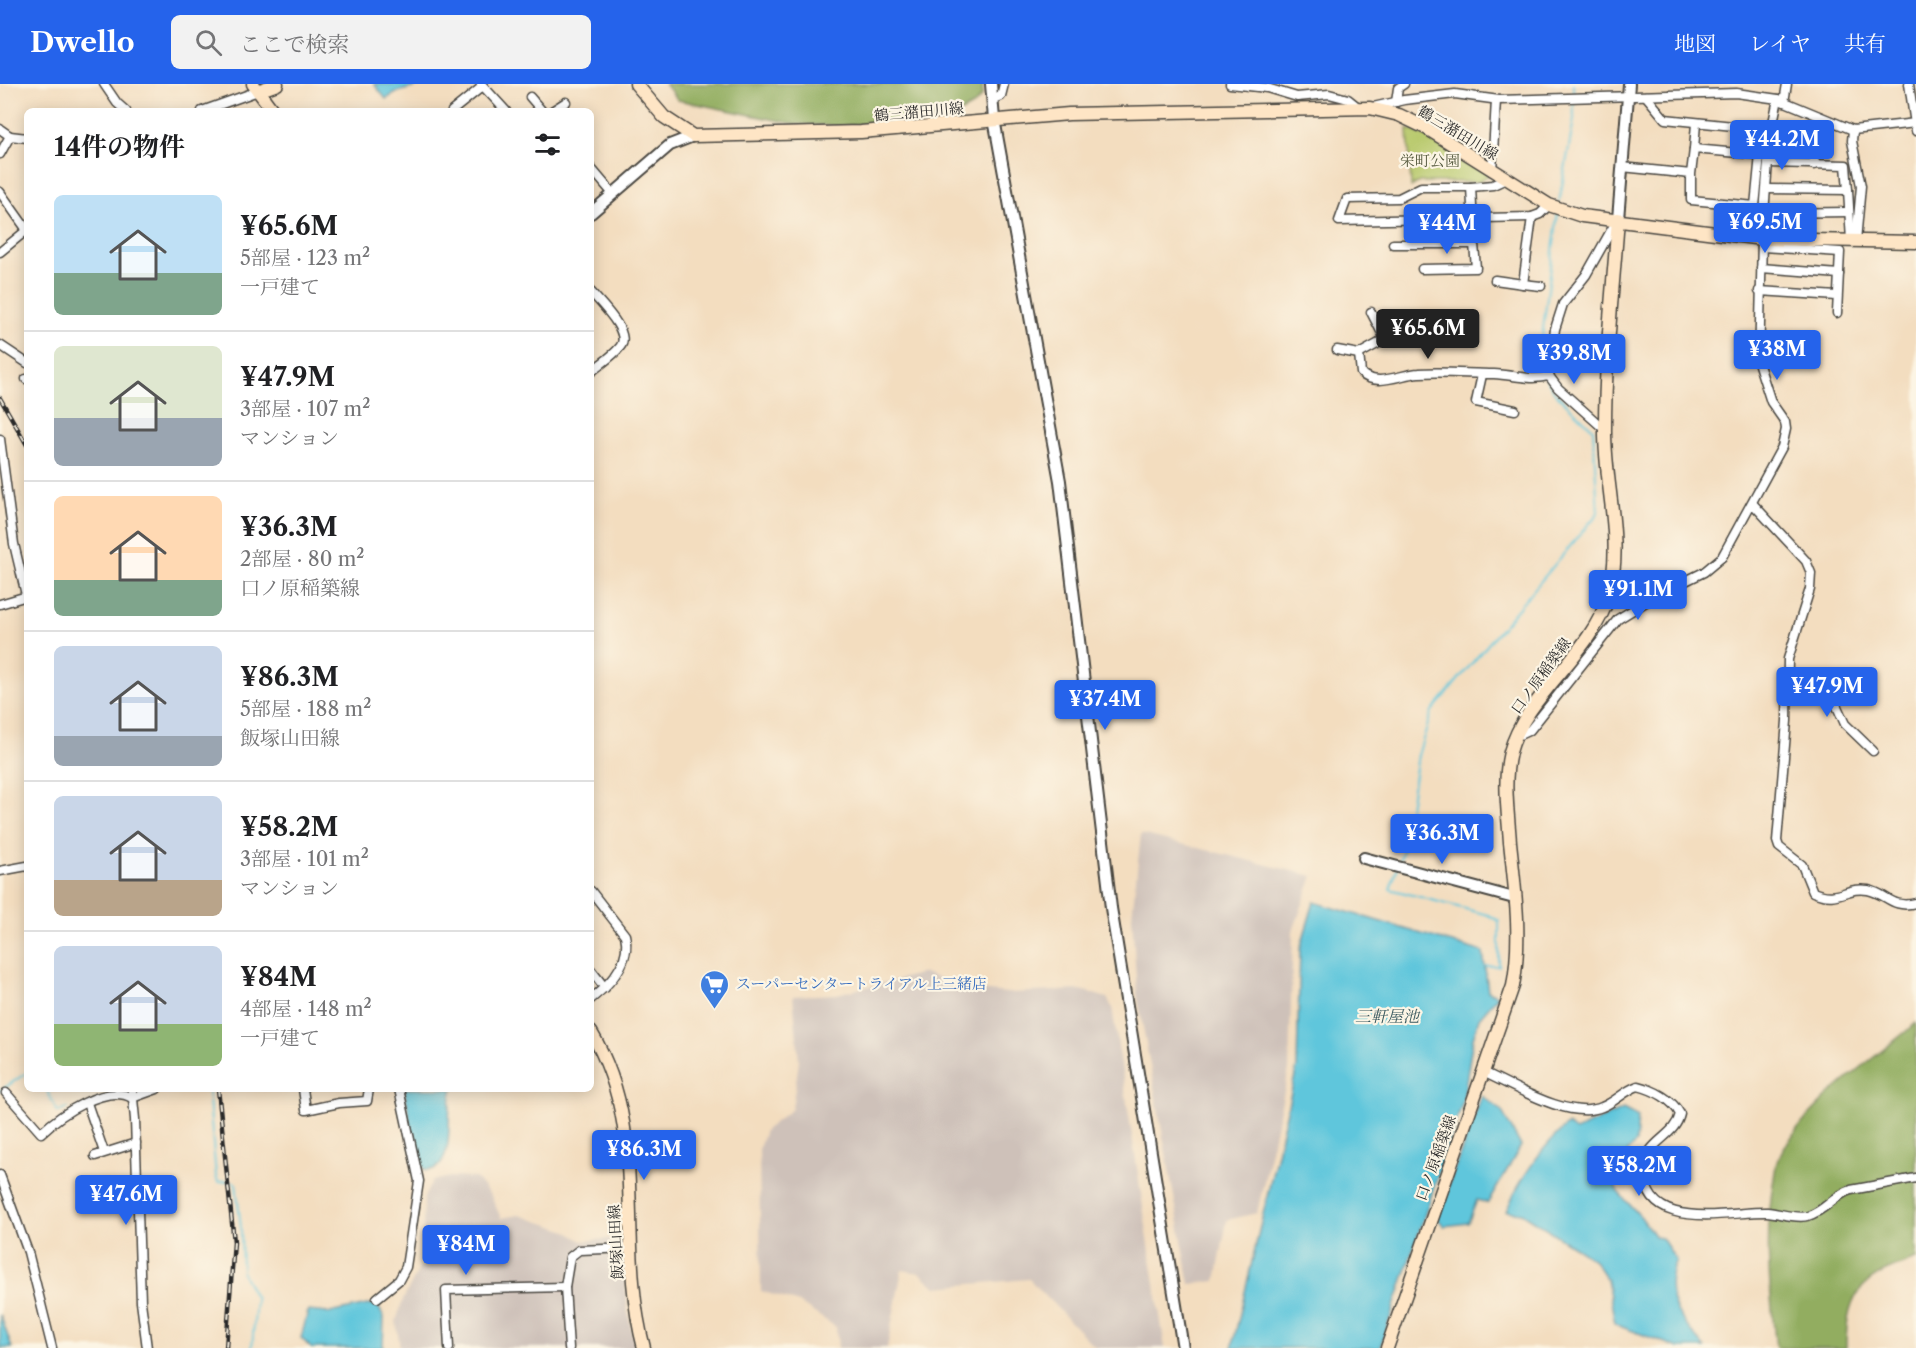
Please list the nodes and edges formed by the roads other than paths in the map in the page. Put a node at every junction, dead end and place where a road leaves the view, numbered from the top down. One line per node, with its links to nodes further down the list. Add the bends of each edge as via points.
1 (104, 84): 21 (street)
2 (277, 84): 12 (main road)
3 (636, 84): 36 (main road, via 664,117)
4 (991, 84): 16 (street)
5 (1004, 84): 16 (street, via 1002,96)
6 (1230, 84): 28 (street, via 1268,88 1297,97 1329,94)
7 (1404, 84): 20 (street, via 1398,88)
8 (1629, 84): 15 (street)
9 (1787, 84): 18 (street)
10 (1909, 84): 31 (street)
11 (482, 85): 24 (street); 25 (street)
12 (255, 88): 22 (street); 23 (main road)
13 (1646, 96): 15 (street); 18 (street, via 1736,93); 30 (street, via 1665,119)
14 (530, 97): 26 (street)
15 (1628, 97): 17 (street); 43 (street)
16 (993, 99): 29 (street)
17 (1496, 100): 20 (street, via 1455,94); 44 (street)
18 (1781, 101): 34 (street); 38 (street)
19 (566, 102): 27 (street)
20 (1396, 102): 28 (street)
21 (123, 108)
22 (209, 108)
23 (271, 108)
24 (455, 108)
25 (503, 108)
26 (540, 108)
27 (557, 108)
28 (1364, 108): 29 (main road, 鶴三潴田川線, via 1069,114); 44 (main road, 鶴三潴田川線, via 1399,115 1426,128)
29 (994, 120): 36 (main road, 鶴三潴田川線, via 861,132); 126 (street, via 1060,481 1111,908)
30 (1696, 123): 32 (street); 39 (street)
31 (1915, 126): 34 (street)
32 (1754, 128)
33 (0, 129): 35 (street)
34 (1852, 130): 62 (street, via 1861,186)
35 (10, 136): 37 (street); 40 (street)
36 (693, 136): 52 (street, via 670,145)
37 (24, 138)
38 (1770, 139): 41 (street); 42 (street, via 1814,140)
39 (1694, 149): 46 (street); 46 (street, via 1760,155 1755,206 1691,200)
40 (0, 154)
41 (1770, 164): 42 (street); 49 (street)
42 (1814, 165): 50 (street, via 1846,165)
43 (1622, 167): 46 (street); 59 (street)
44 (1492, 171): 47 (main road, 鶴三潴田川線)
45 (594, 172): 52 (street)
46 (1691, 174)
47 (1506, 179): 48 (street, via 1499,184); 53 (main road, 鶴三潴田川線)
48 (1471, 187): 58 (street); 58 (street, via 1421,187 1399,198 1347,199 1339,221)
49 (1767, 189): 50 (street); 56 (street)
50 (1848, 190): 55 (street)
51 (0, 192): 60 (street)
52 (613, 194): 54 (street)
53 (1549, 205): 57 (street); 59 (main road, 鶴三潴田川線, via 1582,216)
54 (594, 210)
55 (1849, 212): 56 (street); 62 (street)
56 (1765, 213): 64 (street)
57 (1532, 217): 58 (street); 72 (street)
58 (1473, 218): 66 (street)
59 (1618, 219): 64 (main road, 鶴三潴田川線); 87 (street, via 1586,275 1563,304 1555,329); 89 (main road, 口ノ原稲築線)
60 (24, 226)
61 (24, 232): 67 (street)
62 (1854, 241): 63 (main road, 鶴三潴田川線); 64 (main road, 鶴三潴田川線)
63 (1916, 242)
64 (1762, 243): 68 (street); 70 (street, via 1840,252)
65 (1393, 244): 66 (street)
66 (1474, 244): 69 (street, via 1476,268)
67 (0, 252)
68 (1761, 268): 70 (street); 74 (street)
69 (1422, 269)
70 (1839, 274): 76 (street)
71 (1495, 280): 72 (street)
72 (1522, 284): 73 (street)
73 (1541, 286)
74 (1760, 291): 76 (street); 91 (street, via 1759,365 1766,390 1786,429 1782,447)
75 (594, 296): 85 (street, via 621,329 624,340)
76 (1838, 296): 78 (street)
77 (1371, 312): 80 (street)
78 (1837, 313)
79 (1404, 321): 80 (street)
80 (1385, 339): 83 (street)
81 (0, 345): 84 (street)
82 (1337, 350): 83 (street)
83 (1359, 354): 86 (street, via 1361,373 1373,380 1417,373)
84 (24, 361)
85 (594, 369)
86 (1482, 375): 87 (street, via 1538,380); 88 (street, via 1476,402)
87 (1550, 376): 89 (street)
88 (1515, 410)
89 (1604, 429): 96 (main road, 口ノ原稲築線, via 1615,539 1608,596 1590,635)
90 (0, 439): 92 (street)
91 (1753, 504): 95 (street, via 1806,561 1811,573); 96 (street, via 1714,566 1618,619 1530,730)
92 (24, 584)
93 (24, 598): 94 (street)
94 (0, 604)
95 (1787, 674): 97 (street, via 1834,699 1845,724); 103 (street, via 1776,834 1779,847 1802,865 1813,892 1825,897 1867,890 1892,903)
96 (1516, 736): 102 (main road, 口ノ原稲築線, via 1506,778)
97 (1874, 750)
98 (1364, 858): 102 (street)
99 (24, 867): 100 (street)
100 (0, 871)
101 (594, 895): 105 (street, via 626,935 627,943 612,983)
102 (1514, 898): 108 (main road, 口ノ原稲築線, via 1519,934 1513,986)
103 (1916, 903)
104 (594, 974): 105 (street)
105 (605, 988): 106 (street)
106 (594, 997)
107 (594, 1038): 118 (main road, 飯塚山田線, via 614,1076 623,1110)
108 (1483, 1072): 117 (street, via 1575,1110 1602,1107 1638,1086 1652,1089 1676,1106 1680,1114 1674,1130 1648,1153 1645,1166 1657,1202 1675,1213 1717,1216 1766,1212 1798,1217 1820,1210 1841,1193); 127 (main road, 口ノ原稲築線)
109 (303, 1092): 110 (street, via 306,1110 339,1102 367,1101)
110 (368, 1092)
111 (400, 1092): 120 (street, via 419,1181 406,1266 399,1280)
112 (6, 1093): 114 (street, via 41,1133 59,1116)
113 (132, 1093): 114 (street, via 107,1094); 115 (street)
114 (87, 1103): 115 (street, via 99,1154)
115 (136, 1143): 122 (street, via 141,1302)
116 (0, 1175): 121 (street, via 28,1252)
117 (1916, 1178)
118 (631, 1248): 119 (street, via 579,1250 570,1257); 125 (main road, 飯塚山田線)
119 (566, 1287): 123 (street, via 446,1290); 124 (street)
120 (377, 1298)
121 (52, 1348)
122 (147, 1348)
123 (449, 1348)
124 (569, 1348)
125 (644, 1348)
126 (1183, 1348)
127 (1387, 1348)

